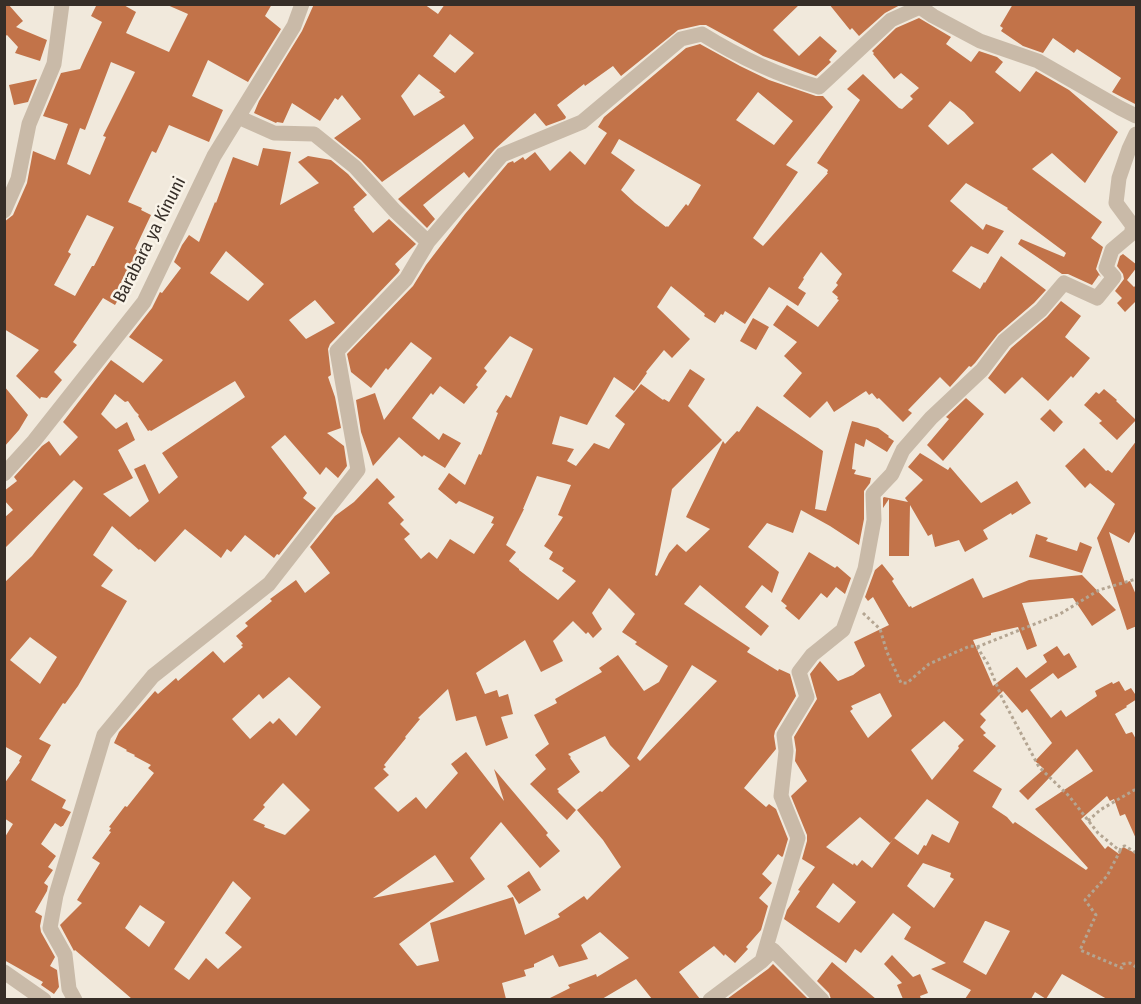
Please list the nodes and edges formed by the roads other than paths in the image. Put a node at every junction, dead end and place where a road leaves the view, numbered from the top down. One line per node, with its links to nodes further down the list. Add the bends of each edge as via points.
1 (62, 4): 6 (street, via 54,64 29,124 18,179)
2 (302, 4): 4 (street, Barabara ya Kinuni, via 294,26)
3 (1137, 116): 7 (street, via 1038,61 980,41 920,7 891,20 819,87 772,71 702,34 681,39 582,122 502,155)
4 (238, 117): 7 (street, via 274,133 314,134 355,167); 8 (street, Barabara ya Kinuni, via 214,156 144,302)
5 (1137, 134): 9 (street, via 1119,178 1116,203 1133,226 1131,234 1112,250 1106,268 1114,277 1097,298 1064,283 931,418 873,494 874,520 865,568 853,603 843,630 799,672 807,697 784,735 782,796 798,838)
6 (4, 211)
7 (428, 242): 11 (street, via 406,279 337,351 358,470 269,584 153,676 104,735 56,895 50,928 65,956)
8 (4, 474)
9 (762, 961): 13 (street); 14 (street, via 773,950)
10 (4, 972): 12 (street)
11 (72, 994)
12 (44, 999)
13 (710, 999)
14 (822, 999)

